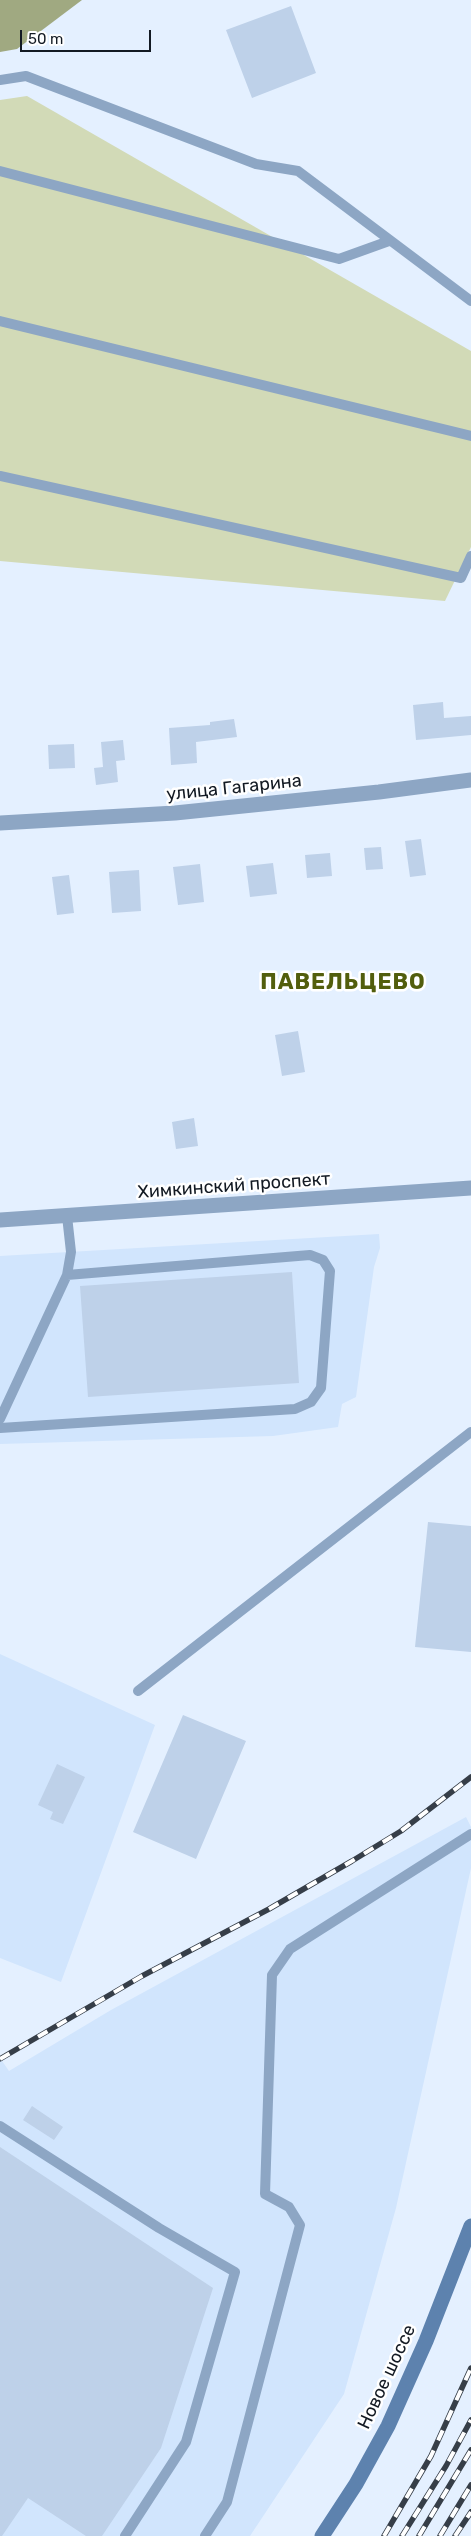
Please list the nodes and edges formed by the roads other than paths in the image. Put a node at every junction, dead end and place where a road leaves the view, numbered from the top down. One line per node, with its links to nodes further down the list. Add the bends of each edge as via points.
1 (0, 80): 3 (lane, via 26,76 256,164 298,171)
2 (0, 171): 3 (lane, via 339,259)
3 (389, 241): 4 (lane)
4 (471, 301)
5 (0, 321): 6 (lane)
6 (471, 436)
7 (0, 476): 8 (lane, via 462,578)
8 (471, 556)
9 (471, 780): 10 (street, улица Гагарина, via 175,813)
10 (0, 823)
11 (471, 1188): 12 (street, Химкинский проспект)
12 (67, 1216): 13 (street, Химкинский проспект); 14 (lane, via 71,1252)
13 (0, 1220)
14 (67, 1275): 15 (lane); 16 (lane, via 310,1255 323,1260 330,1271 321,1388 311,1402 295,1409)
15 (0, 1419)
16 (0, 1428)
17 (471, 1432): 18 (lane)
18 (138, 1692)
19 (471, 1834): 23 (lane, via 290,1949 272,1975 265,2194 289,2207 300,2225 227,2502)
20 (0, 2126): 22 (lane, via 159,2228 235,2272 186,2442)
21 (471, 2226): 24 (main road, Новое шоссе, via 426,2341 388,2426)
22 (125, 2536)
23 (205, 2536)
24 (322, 2536)

